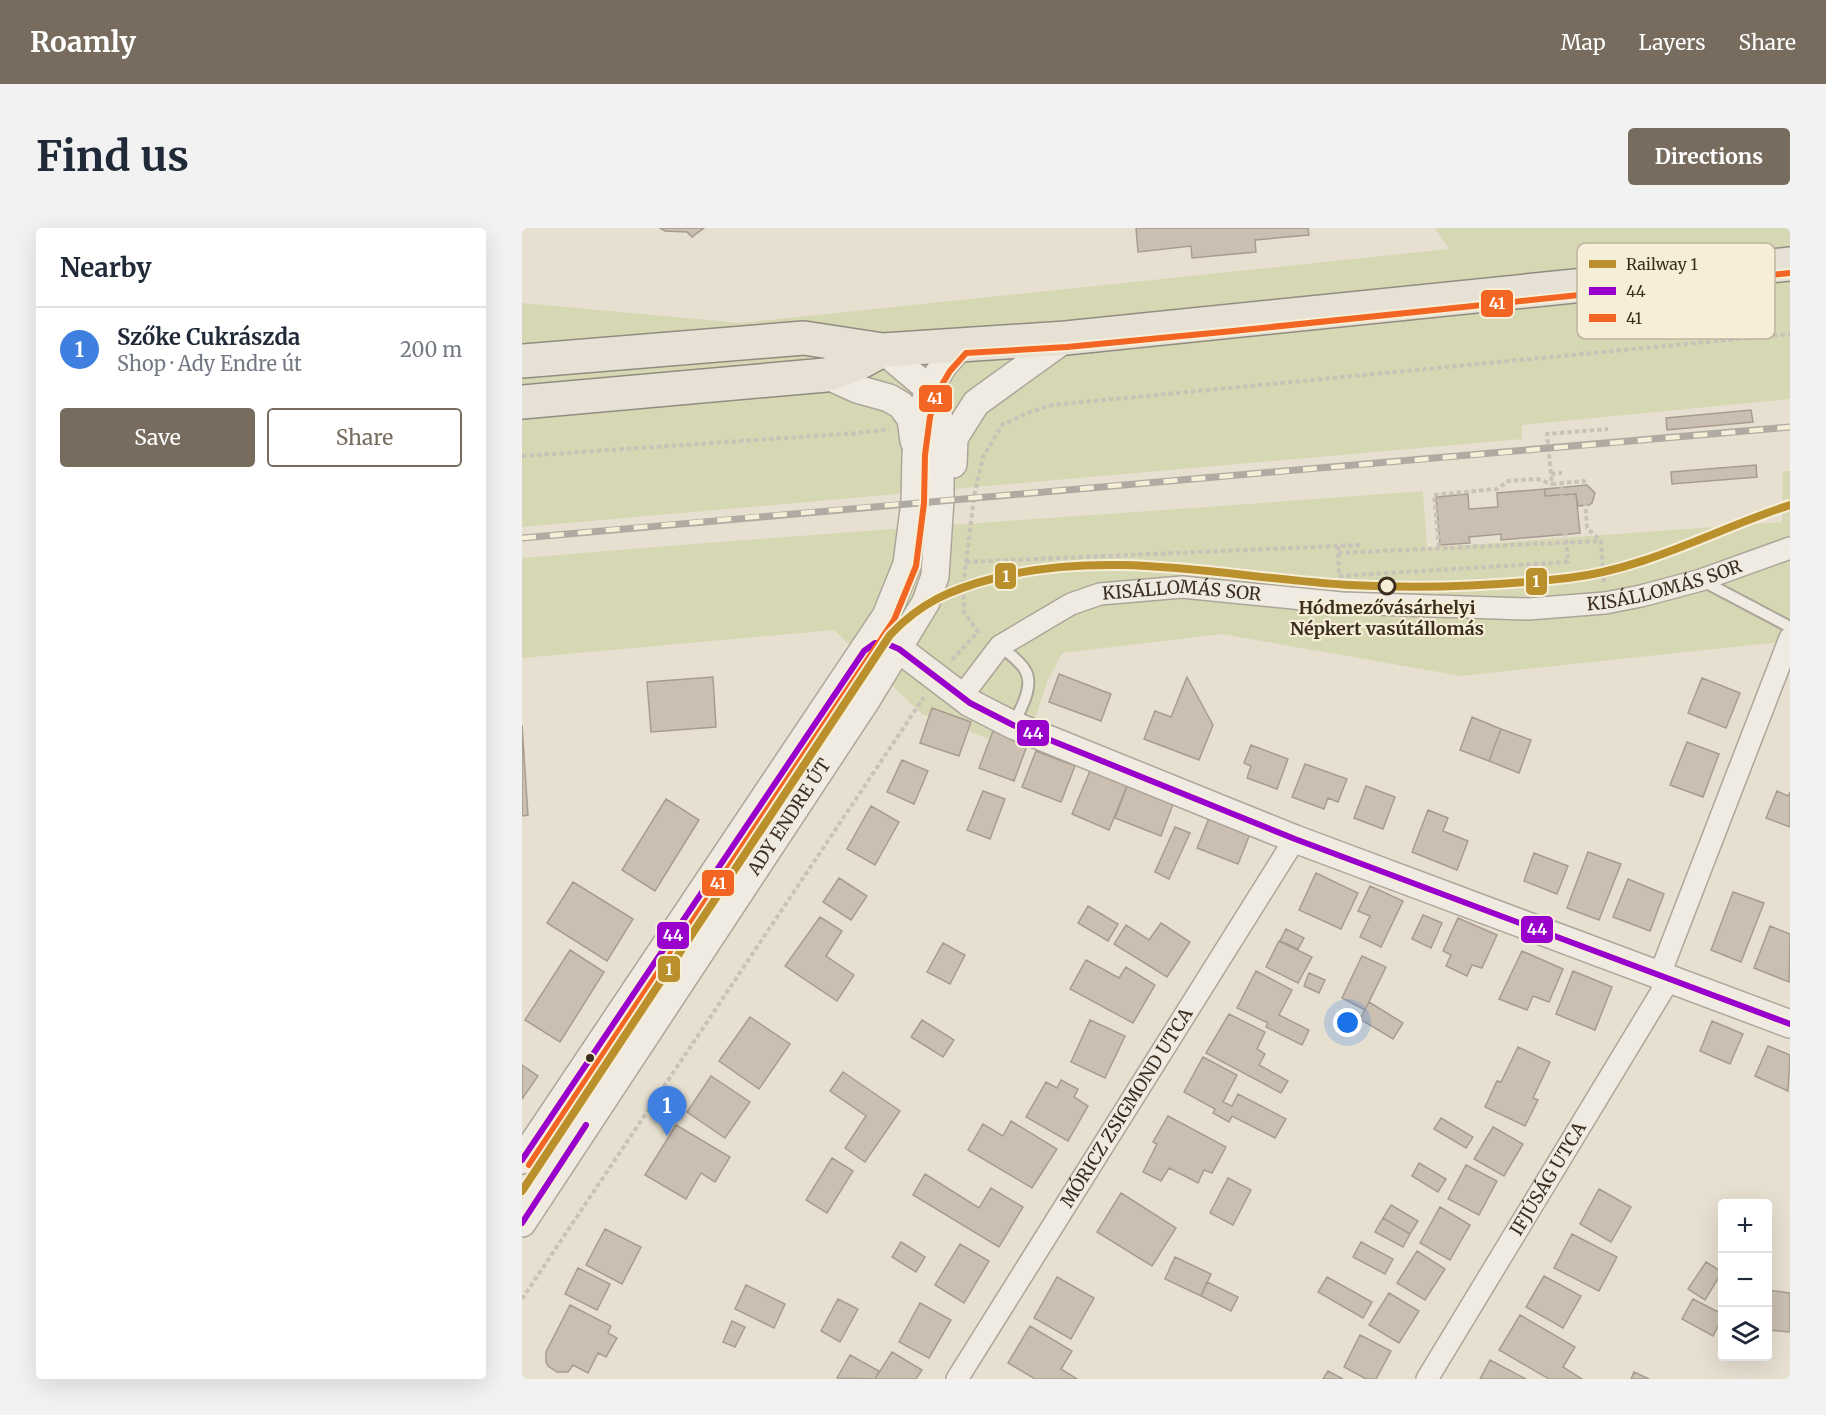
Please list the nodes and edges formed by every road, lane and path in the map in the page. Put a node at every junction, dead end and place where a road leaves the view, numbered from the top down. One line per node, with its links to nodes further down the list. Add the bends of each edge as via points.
1 (1790, 264): 2 (main road)
2 (1775, 266)
3 (1577, 286): 6 (main road)
4 (1790, 334): 5 (path)
5 (1775, 335)
6 (1066, 338): 8 (main road); 28 (street, via 976,403 961,426 954,438 951,519 947,538)
7 (1738, 339): 30 (path, via 1052,405 1002,425 988,446 974,497)
8 (962, 344): 9 (main road); 12 (street)
9 (883, 350): 10 (main road, via 804,338); 11 (main road); 12 (street)
10 (522, 361)
11 (825, 375): 13 (main road); 16 (street, via 901,405 911,419)
12 (929, 389): 16 (street); 28 (street, ADY ENDRE ÚT, via 940,423)
13 (522, 402)
14 (1608, 429): 19 (path, via 1547,434)
15 (858, 432): 17 (path)
16 (916, 454): 31 (street, ADY ENDRE ÚT)
17 (522, 456)
18 (1562, 473): 19 (path)
19 (1551, 474): 20 (path)
20 (1552, 484): 21 (path); 26 (path, via 1537,478 1508,481 1497,489 1434,495)
21 (1560, 484): 22 (path, via 1584,482 1587,528); 23 (path)
22 (1601, 541): 23 (path); 33 (path)
23 (1566, 543): 29 (path); 29 (path, via 1568,562 1339,576)
24 (1360, 545): 25 (path)
25 (1338, 546): 29 (path); 30 (path)
26 (1438, 547)
27 (1790, 548): 32 (street, KISÁLLOMÁS SOR)
28 (936, 551): 34 (street, ADY ENDRE ÚT, via 935,576)
29 (1338, 553)
30 (966, 562): 40 (path, via 964,612 978,632)
31 (908, 564): 38 (street, via 888,624 891,639); 39 (street, ADY ENDRE ÚT, via 886,615)
32 (1701, 580): 33 (street, KISÁLLOMÁS SOR); 35 (lane)
33 (1605, 603): 37 (street, KISÁLLOMÁS SOR, via 1517,609 1342,603 1182,587 1130,590 1100,594 1071,604)
34 (917, 621): 38 (street, ADY ENDRE ÚT); 40 (street, via 916,651)
35 (1790, 627)
36 (1790, 638): 45 (street, IFJÚSÁG UTCA)
37 (1000, 646): 42 (street, KISÁLLOMÁS SOR); 43 (lane, via 1025,670 1028,680 1025,698)
38 (899, 649): 39 (street, via 875,643); 40 (street); 41 (street, ADY ENDRE ÚT)
39 (864, 651): 47 (street, ADY ENDRE ÚT)
40 (935, 675): 41 (street, via 910,668 897,670 886,674); 42 (street); 49 (path)
41 (870, 694): 48 (street, ADY ENDRE ÚT)
42 (962, 696): 43 (street)
43 (1012, 725): 44 (street)
44 (1295, 839): 45 (street); 50 (street, MÓRICZ ZSIGMOND UTCA)
45 (1665, 976): 46 (street); 51 (street, IFJÚSÁG UTCA)
46 (1790, 1024)
47 (522, 1160)
48 (522, 1223)
49 (522, 1299)
50 (957, 1379)
51 (1427, 1379)

